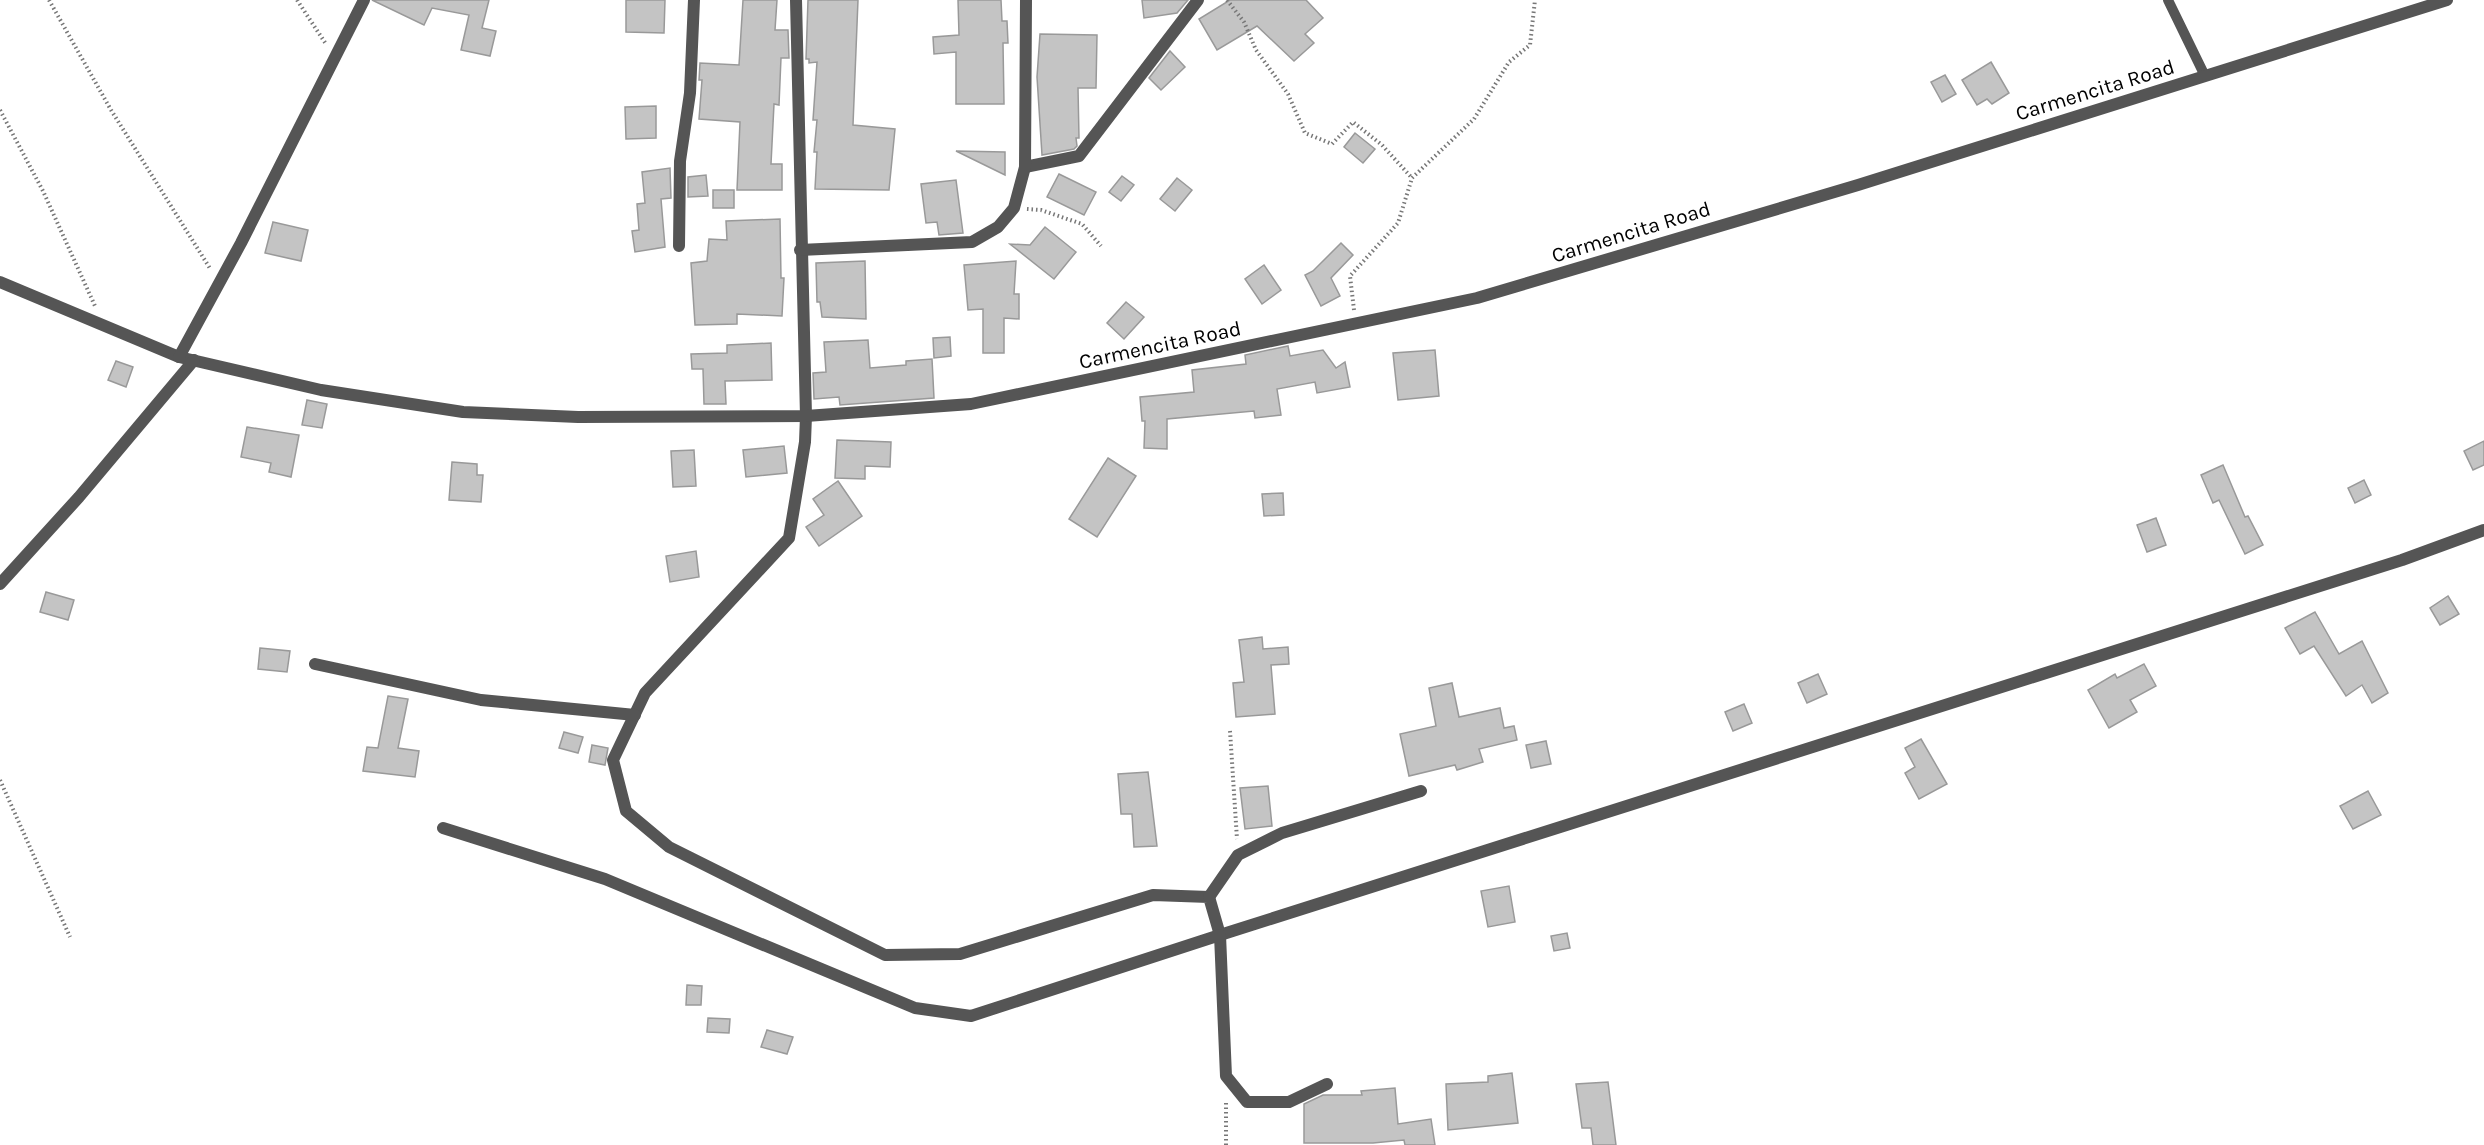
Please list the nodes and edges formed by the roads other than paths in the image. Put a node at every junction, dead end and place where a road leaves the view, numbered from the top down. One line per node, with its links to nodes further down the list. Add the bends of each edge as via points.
1 (364, 0): 13 (street)
2 (694, 0): 10 (street, via 690,93 680,161)
3 (796, 0): 11 (street)
4 (1026, 0): 9 (street)
5 (1198, 0): 9 (street, via 1079,156)
6 (2168, 0): 8 (lane)
7 (2448, 0): 8 (street, Carmencita Road)
8 (2205, 76): 15 (street, Carmencita Road, via 1858,185 1477,298 971,404)
9 (1025, 168): 11 (street, via 1014,208 998,227 972,242)
10 (679, 246)
11 (800, 250): 15 (street)
12 (0, 282): 13 (street, Carmencita Road)
13 (179, 357): 14 (street, Carmencita Road)
14 (194, 360): 15 (street, Carmencita Road, via 321,390 463,412 578,417); 17 (street)
15 (806, 416): 19 (street, via 789,538 645,693)
16 (2484, 530): 23 (street, via 2402,560)
17 (0, 584)
18 (315, 664): 19 (street, via 481,700)
19 (635, 715): 22 (street, via 613,760 627,811 669,847 885,955 960,954 1153,895)
20 (1421, 791): 22 (street, via 1282,833 1238,855)
21 (443, 828): 23 (street, via 605,879 915,1008 971,1016)
22 (1209, 897): 23 (street)
23 (1220, 935): 24 (street, via 1226,1076 1247,1102 1289,1102)
24 (1327, 1084)

